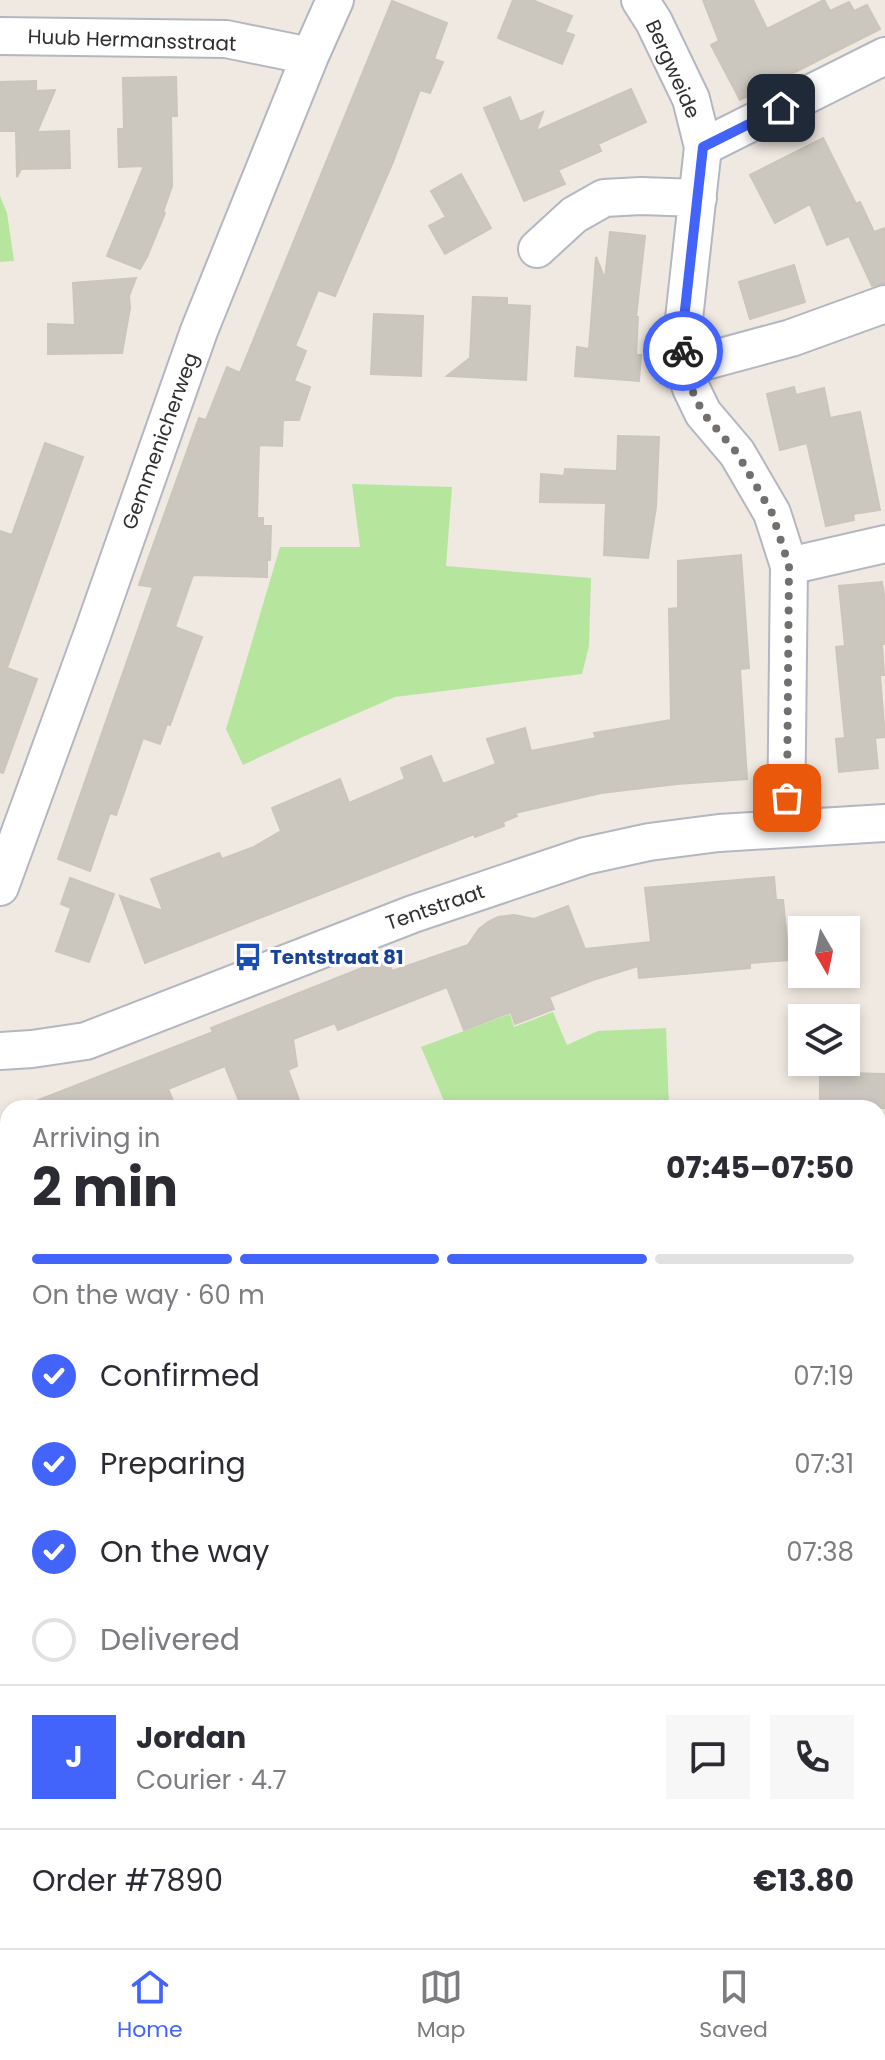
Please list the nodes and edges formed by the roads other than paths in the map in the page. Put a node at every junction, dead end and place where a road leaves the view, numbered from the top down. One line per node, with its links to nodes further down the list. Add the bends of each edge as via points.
1 (335, 0): 4 (street, Gemmenicherweg)
2 (640, 0): 6 (street, Bergweide, via 691,99)
3 (0, 36): 4 (street, Huub Hermansstraat, via 226,39)
4 (310, 56): 15 (street, Gemmenicherweg, via 199,331)
5 (885, 56): 6 (street)
6 (703, 147): 7 (street, Bergweide)
7 (698, 198): 8 (street, via 604,198 574,215); 10 (street, Bergweide, via 683,328)
8 (537, 249)
9 (885, 304): 10 (street, via 791,338)
10 (684, 367): 12 (street, Bergweide, via 703,413 737,453 772,513)
11 (885, 544): 12 (street)
12 (789, 566): 14 (street, Bergweide)
13 (885, 823): 14 (street, Tentstraat)
14 (786, 829): 16 (street, Tentstraat, via 649,842 585,856 413,914 86,1041)
15 (0, 887)
16 (0, 1051)

